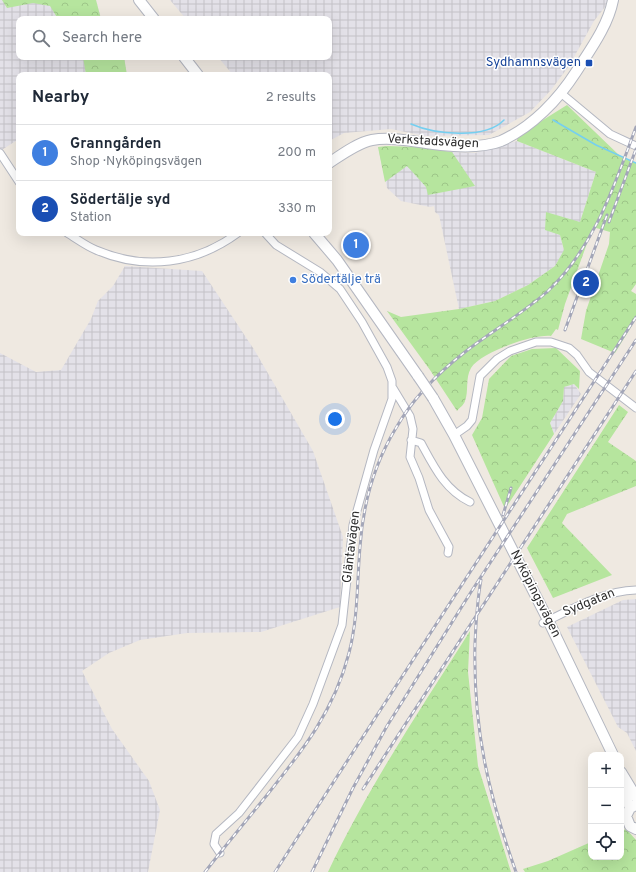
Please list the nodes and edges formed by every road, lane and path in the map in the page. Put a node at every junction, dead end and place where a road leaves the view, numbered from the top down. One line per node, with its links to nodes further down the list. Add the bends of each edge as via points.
1 (139, 0): 3 (main road)
2 (614, 0): 6 (main road, Verkstadsvägen, via 596,41)
3 (152, 16)
4 (186, 60): 5 (main road)
5 (196, 72)
6 (562, 94): 7 (street, via 610,134); 9 (main road, Verkstadsvägen, via 529,124 501,141 479,146 442,146 401,140 371,140)
7 (636, 146)
8 (0, 154): 10 (street)
9 (332, 161)
10 (16, 178)
11 (73, 236): 12 (street, via 96,250 125,260 161,262 192,258)
12 (234, 236)
13 (268, 236): 15 (street, Gläntavägen, via 340,289 382,358 390,374)
14 (317, 236): 17 (main road, Nyköpingsvägen, bridge, via 337,260 418,376)
15 (393, 388): 18 (street, via 410,416 413,429); 30 (street, Gläntavägen, via 391,404 374,450 353,525 346,603 339,636 298,737 239,813 216,834 214,844)
16 (636, 408): 17 (street, via 589,372 569,348 551,342 536,342 510,351 480,376 472,420)
17 (454, 435): 22 (main road, Nyköpingsvägen)
18 (411, 440): 19 (street, via 421,443 446,485 458,496); 20 (street, via 410,457 429,510 449,548)
19 (470, 502)
20 (448, 553)
21 (636, 590): 22 (street, Sydgatan, via 621,590)
22 (545, 621): 23 (main road, Nyköpingsvägen); 24 (main road, Nyköpingsvägen)
23 (605, 752)
24 (611, 752)
25 (624, 777): 27 (main road)
26 (623, 788): 28 (main road)
27 (636, 797)
28 (633, 806): 29 (main road, via 627,813 626,820)
29 (636, 829)
30 (220, 852)

